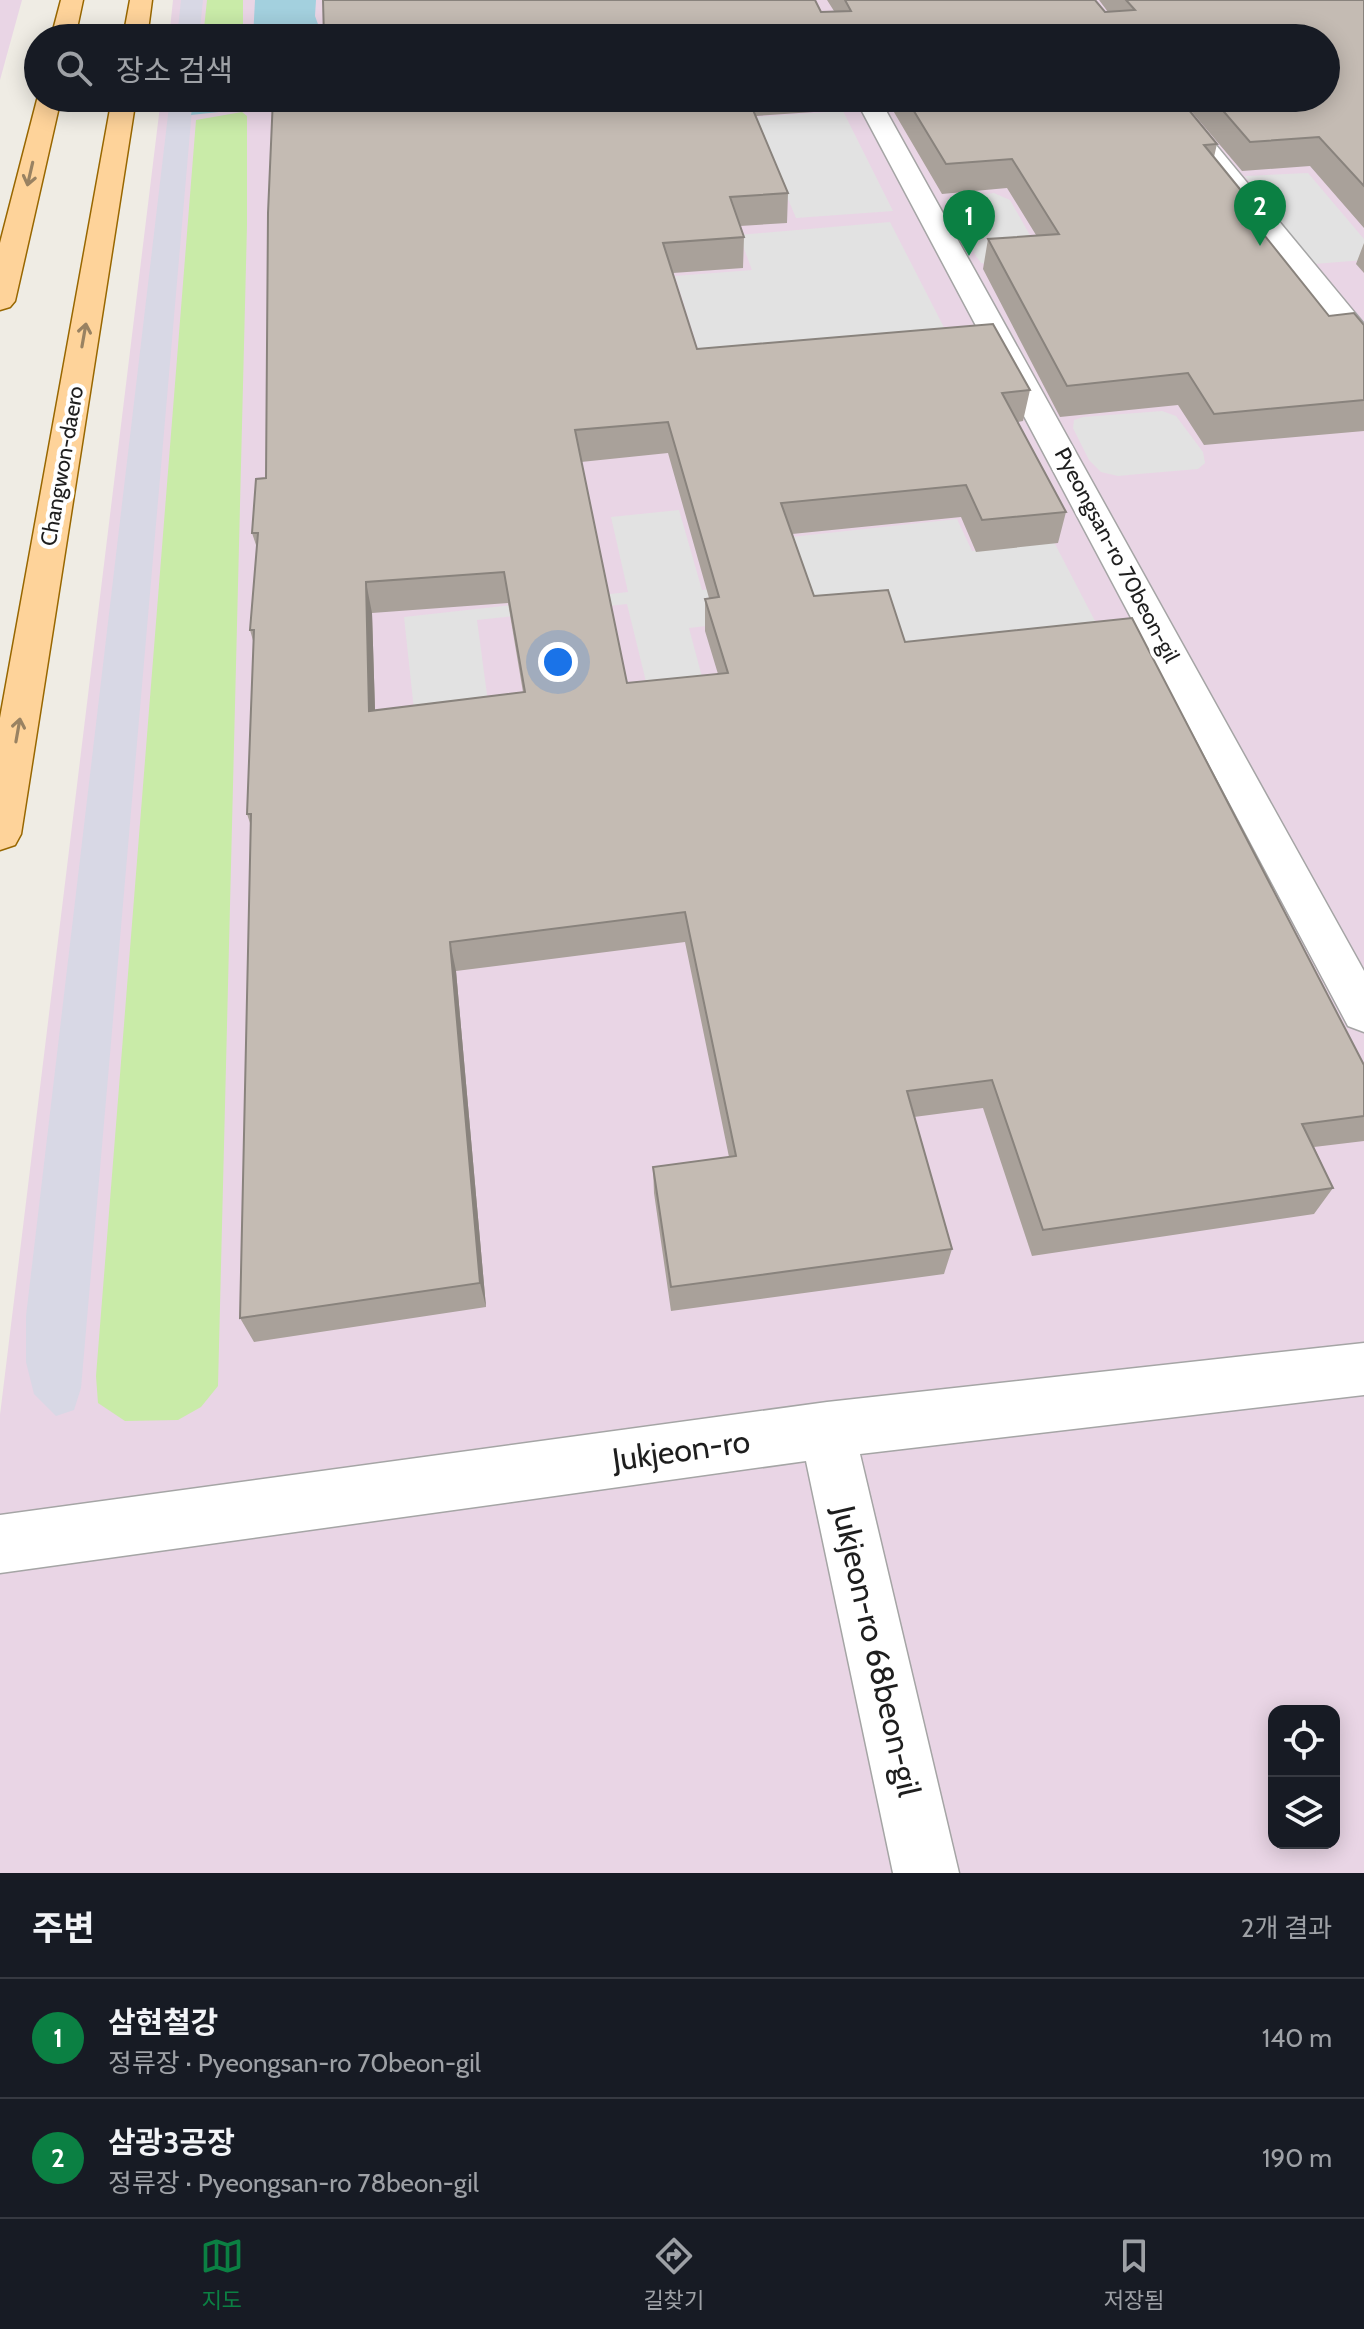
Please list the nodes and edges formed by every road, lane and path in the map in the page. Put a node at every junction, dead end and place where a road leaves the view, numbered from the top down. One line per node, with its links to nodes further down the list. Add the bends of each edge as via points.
1 (72, 0): 3 (main road)
2 (141, 0): 4 (main road)
3 (66, 24)
4 (137, 24)
5 (46, 112): 9 (main road, one-way to 9)
6 (122, 112): 11 (main road, Changwon-daero, one-way to 6)
7 (875, 112): 12 (street, Pyeongsan-ro 70beon-gil)
8 (1175, 112): 10 (street)
9 (0, 301)
10 (1364, 343)
11 (0, 834)
12 (1364, 1013)
13 (1364, 1369): 14 (street, Jukjeon-ro)
14 (827, 1430): 15 (street, Jukjeon-ro); 16 (street, Jukjeon-ro 68beon-gil)
15 (0, 1544)
16 (926, 1873)

